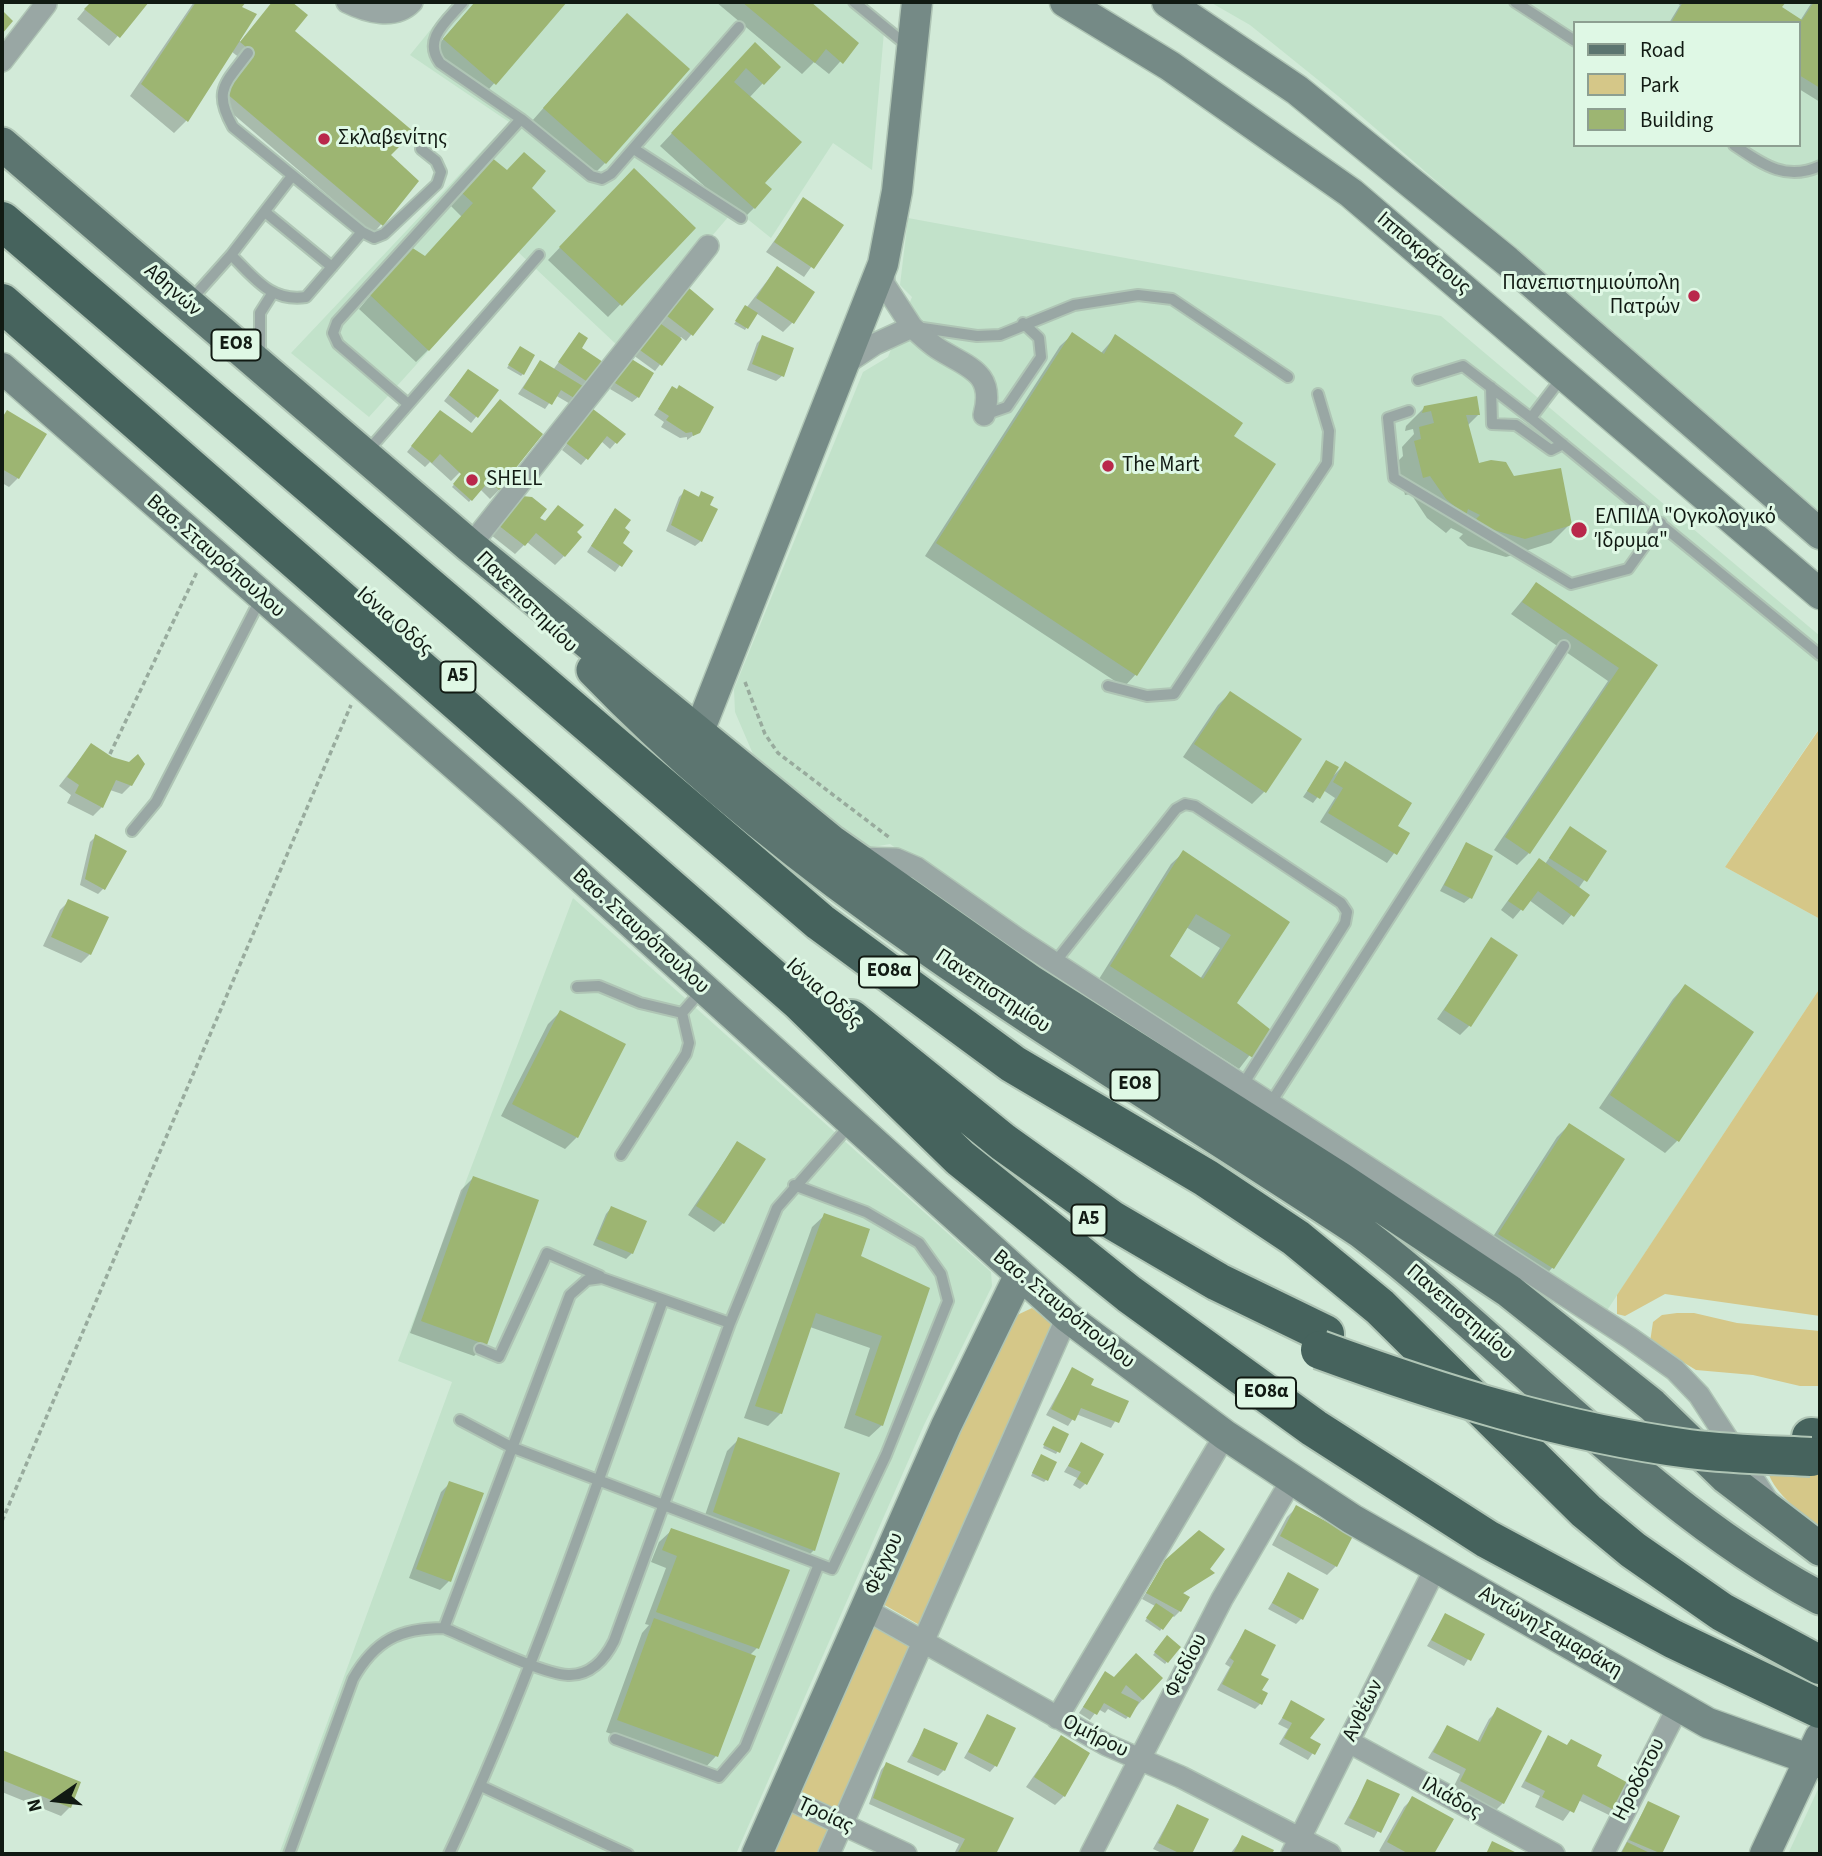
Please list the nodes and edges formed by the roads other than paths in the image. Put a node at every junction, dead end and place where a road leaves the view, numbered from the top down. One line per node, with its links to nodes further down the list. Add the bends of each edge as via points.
1 (46, 2): 14 (street)
2 (347, 2): 3 (street, via 391,12)
3 (412, 2)
4 (463, 2): 15 (lane, via 433,38 433,53 440,63)
5 (855, 2): 12 (lane)
6 (917, 2): 12 (street)
7 (1065, 2): 40 (street, Ιπποκράτους, via 1170,66 1351,193)
8 (1167, 2): 52 (street, via 1297,90)
9 (1515, 2): 11 (lane)
10 (740, 27): 19 (lane)
11 (1574, 40)
12 (912, 49): 29 (street, via 894,215)
13 (248, 53): 21 (lane, via 223,86 221,107 233,127)
14 (2, 61)
15 (521, 118): 19 (lane, via 591,176 602,179 611,174); 45 (lane, via 337,322 333,333 338,344)
16 (2, 144): 34 (main road, Αθηνών / ΕΟ8)
17 (1737, 147): 20 (lane, via 1768,168 1789,174)
18 (421, 149): 25 (lane, via 436,161 441,172 437,184 384,234 374,238)
19 (634, 149): 23 (lane)
20 (1820, 166)
21 (292, 176): 22 (lane); 25 (lane)
22 (265, 212): 27 (lane); 30 (lane)
23 (741, 218)
24 (2, 221): 62 (highway, Α5)
25 (362, 232): 30 (lane)
26 (709, 246): 53 (street)
27 (231, 255): 32 (lane); 34 (lane)
28 (539, 255): 45 (lane)
29 (883, 264): 36 (street, via 884,284); 37 (street)
30 (332, 267): 32 (lane, via 306,297 289,300)
31 (2, 276): 78 (highway, Ιόνια Οδός / Α5, via 869,1035 1003,1142 1112,1220)
32 (272, 294): 38 (lane, via 260,313)
33 (2, 303): 66 (highway, Ιόνια Οδός / Α5)
34 (187, 304): 38 (main road, Αθηνών / ΕΟ8)
35 (1023, 323): 36 (lane, via 1000,335 977,336); 41 (lane, via 1074,305 1138,295 1172,299); 47 (lane, via 1039,338 1041,357 1007,407)
36 (912, 327): 37 (street); 47 (street, via 937,348 975,369 986,387)
37 (845, 364): 59 (street)
38 (260, 366): 50 (main road, Αθηνών / ΕΟ8)
39 (2, 368): 55 (street, Βασ. Σταυρόπουλου)
40 (1564, 374): 48 (lane); 54 (street, Ιπποκράτους)
41 (1289, 377)
42 (1418, 380): 43 (lane, via 1463,366)
43 (1491, 387): 48 (lane); 49 (lane, via 1492,424 1516,425 1551,450)
44 (1318, 394): 58 (lane, via 1329,431 1327,463 1174,694 1147,696)
45 (408, 404): 50 (lane)
46 (1409, 411): 51 (lane, via 1388,418 1394,478 1571,584 1628,569)
47 (984, 415)
48 (1531, 418): 49 (lane)
49 (1563, 444): 51 (lane)
50 (364, 455): 53 (main road, Αθηνών / ΕΟ8)
51 (1661, 523): 57 (lane)
52 (1820, 534)
53 (470, 546): 59 (main road, Πανεπιστημίου / ΕΟ8, via 615,693)
54 (1820, 594)
55 (261, 598): 60 (lane, via 160,795); 65 (street, Βασ. Σταυρόπουλου)
56 (1564, 646): 69 (lane)
57 (1820, 655)
58 (1108, 686)
59 (693, 747): 61 (main road, Πανεπιστημίου / ΕΟ8); 91 (main road, Πανεπιστημίου / ΕΟ8, via 799,853 943,960 1360,1231 1434,1290 1668,1497 1738,1548)
60 (132, 831)
61 (854, 858): 63 (street, via 906,862); 87 (main road, Πανεπιστημίου / ΕΟ8, via 1041,989 1509,1290 1652,1405)
62 (820, 922): 96 (highway, ΕΟ8α, via 1013,1064 1206,1178 1296,1238 1390,1316 1569,1495 1633,1550 1722,1612)
63 (1056, 961): 68 (street); 68 (lane, via 1176,809 1185,804 1195,806 1341,903 1347,912 1345,923)
64 (577, 987): 67 (lane, via 599,986)
65 (703, 989): 67 (lane); 70 (street, Βασ. Σταυρόπουλου)
66 (799, 1001): 78 (highway, Α5, via 880,1056 959,1124 1107,1233 1266,1326); 99 (highway, ΕΟ8α, via 960,1158 1179,1333 1433,1505 1527,1562 1674,1639)
67 (682, 1013): 71 (lane, via 689,1043 686,1054)
68 (1242, 1086): 69 (street)
69 (1270, 1104): 87 (street, via 1675,1370 1711,1412 1763,1491)
70 (850, 1125): 72 (lane); 73 (street, Βασ. Σταυρόπουλου)
71 (621, 1155)
72 (794, 1185): 77 (lane, via 776,1208); 89 (lane, via 866,1212 919,1242 942,1274 948,1301 886,1455 832,1569)
73 (1019, 1276): 76 (street, Βασ. Σταυρόπουλου); 92 (street, Φέγγου, via 985,1339)
74 (602, 1278): 75 (lane); 79 (lane, via 547,1254 499,1357); 81 (lane, via 587,1280 570,1295)
75 (663, 1300): 77 (lane); 84 (lane)
76 (1067, 1317): 85 (street, Βασ. Σταυρόπουλου); 94 (street)
77 (730, 1323): 86 (lane)
78 (1323, 1342): 83 (highway, Α5, bridge, via 1443,1393 1570,1427 1690,1449)
79 (480, 1349)
80 (460, 1420): 81 (lane)
81 (511, 1447): 84 (lane); 93 (lane)
82 (1218, 1447): 98 (street)
83 (1816, 1447)
84 (598, 1481): 86 (lane); 95 (lane)
85 (1290, 1481): 90 (street, Αντώνη Σαμαράκη); 102 (street, Φειδίου, via 1222,1599)
86 (663, 1506): 89 (lane); 95 (lane, via 614,1641 603,1659 591,1669 566,1675)
87 (1773, 1515): 88 (main road, Πανεπιστημίου / ΕΟ8)
88 (1820, 1549)
89 (819, 1564): 100 (lane, via 746,1746 719,1777)
90 (1436, 1567): 97 (street, Αντώνη Σαμαράκη); 101 (street, Ανθέων)
91 (1820, 1598)
92 (865, 1609): 94 (street, Ομήρου); 104 (street, Φέγγου)
93 (444, 1628): 95 (lane); 107 (lane, via 421,1628 394,1636 364,1660)
94 (925, 1643): 98 (street, Ομήρου); 105 (street)
95 (530, 1662): 103 (lane)
96 (1820, 1665)
97 (1678, 1707): 99 (street, Αντώνη Σαμαράκη, via 1725,1731); 116 (street, Ηροδότου)
98 (1057, 1718): 102 (street, Ομήρου)
99 (1817, 1735): 117 (street)
100 (615, 1739)
101 (1349, 1742): 106 (street, Ανθέων); 115 (street, Ιλιάδος)
102 (1140, 1759): 106 (street, Ομήρου); 113 (street, Φειδίου)
103 (481, 1786): 108 (lane); 109 (lane)
104 (782, 1796): 105 (street, Τροίας); 110 (street, Φέγγου)
105 (843, 1824): 111 (street); 112 (street, Τροίας)
106 (1296, 1847): 114 (street, Ομήρου)
107 (289, 1854)
108 (449, 1854)
109 (628, 1854)
110 (757, 1854)
111 (829, 1854)
112 (906, 1854)
113 (1091, 1854)
114 (1330, 1854)
115 (1554, 1854)
116 (1603, 1854)
117 (1765, 1854)

